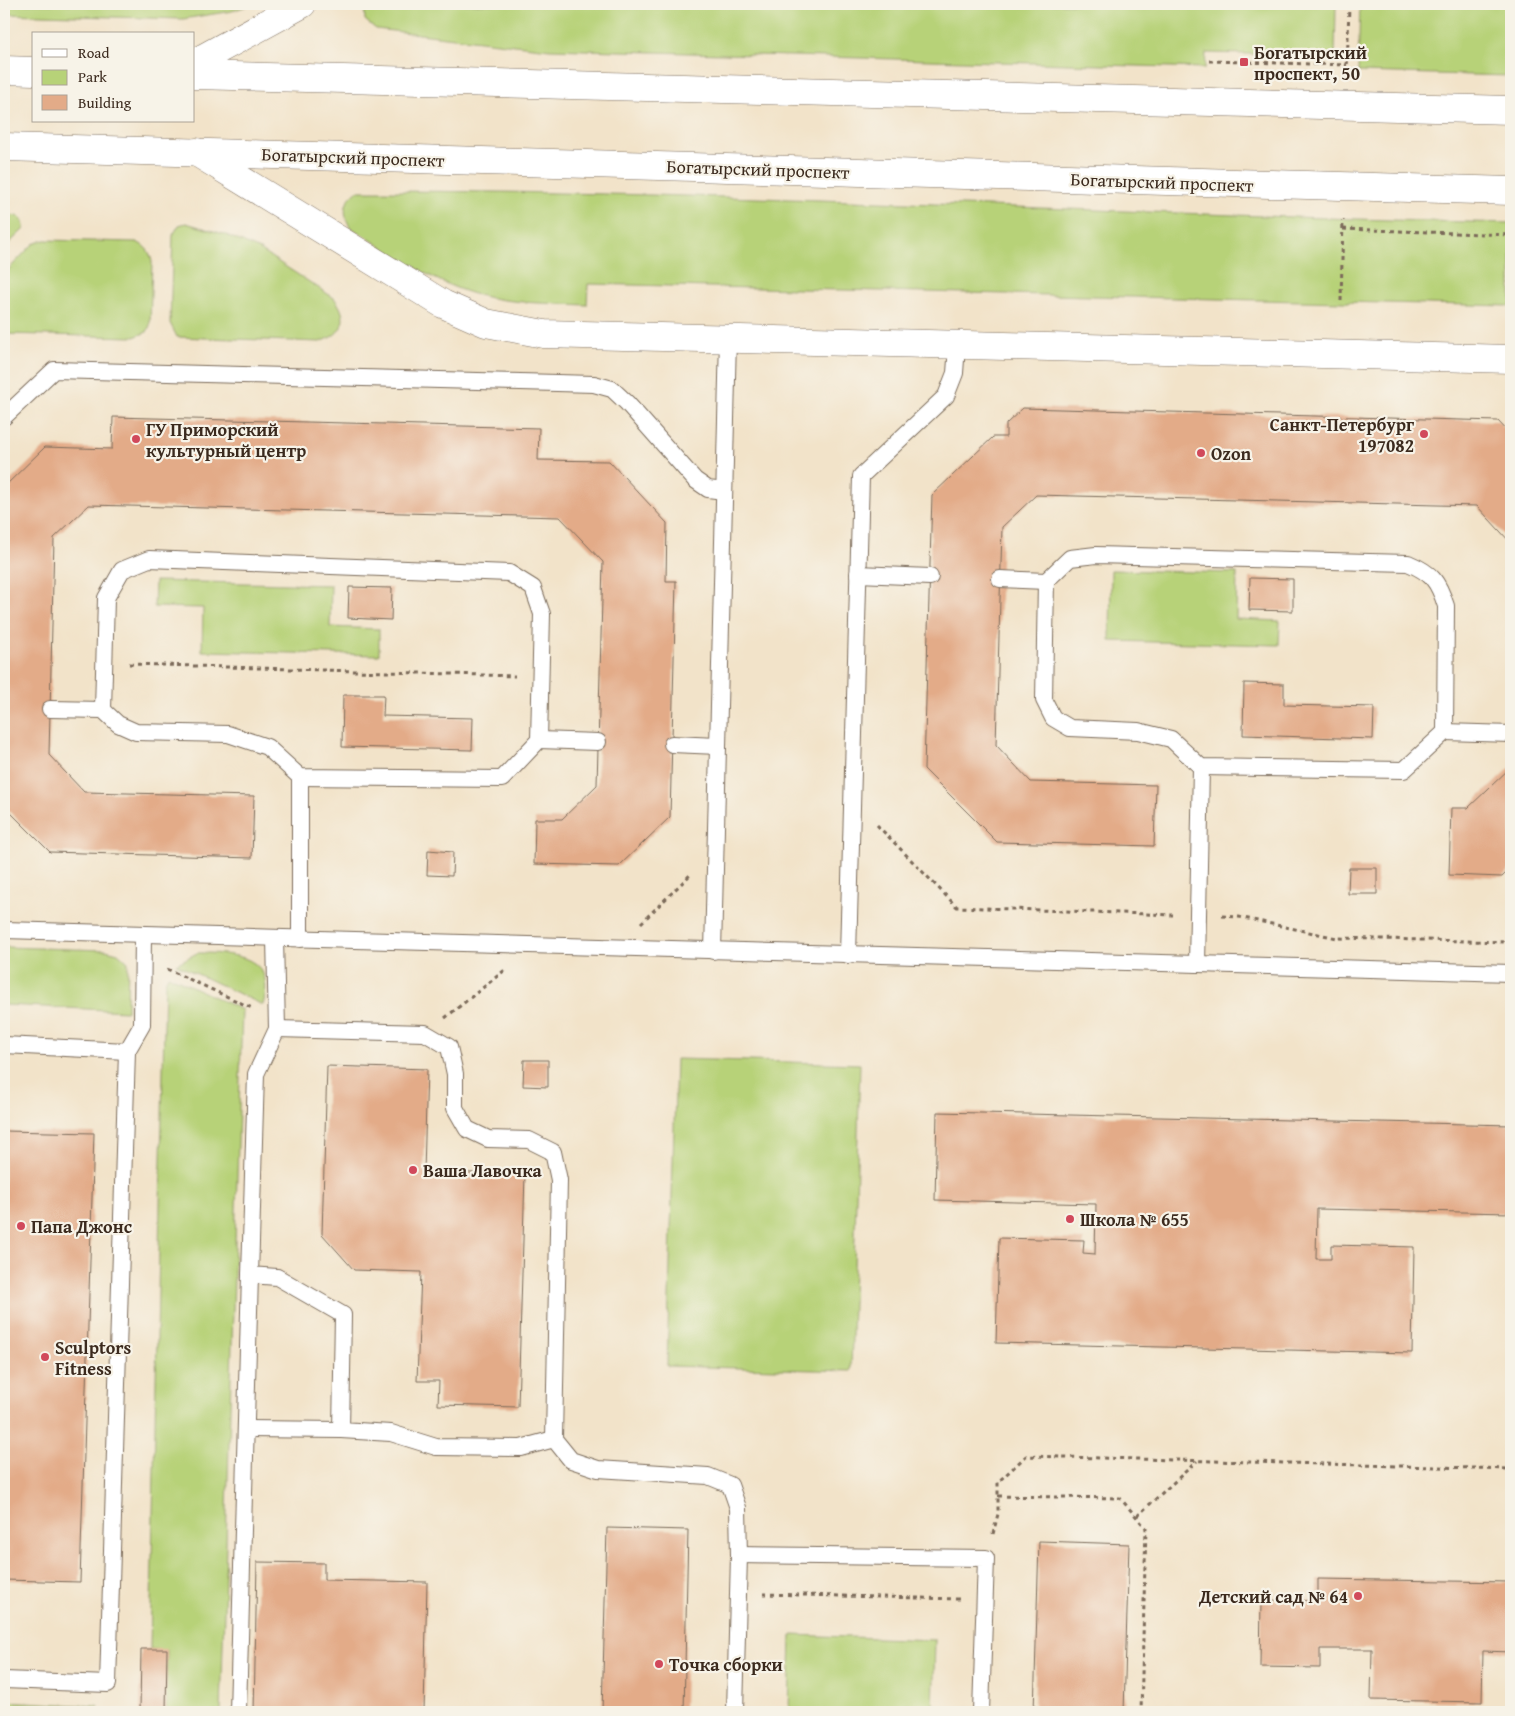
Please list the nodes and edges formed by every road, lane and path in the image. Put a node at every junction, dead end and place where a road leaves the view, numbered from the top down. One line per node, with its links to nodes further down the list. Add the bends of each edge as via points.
1 (302, 4): 4 (main road)
2 (1349, 4): 5 (path)
3 (1209, 61): 5 (path)
4 (195, 62)
5 (1347, 65): 8 (path)
6 (4, 70): 7 (main road)
7 (32, 71)
8 (1347, 72)
9 (195, 75): 10 (main road)
10 (1511, 110)
11 (4, 148): 12 (main road, Богатырский проспект)
12 (196, 152): 13 (main road, Богатырский проспект); 18 (main road, via 443,304 486,323 544,334)
13 (1511, 192)
14 (1343, 220): 15 (path)
15 (1343, 229): 16 (path); 17 (path)
16 (1511, 235)
17 (1341, 301)
18 (728, 338): 19 (main road); 22 (lane)
19 (956, 346): 20 (main road); 23 (lane, via 955,372 946,396 861,476)
20 (1511, 359)
21 (4, 417): 22 (lane, via 54,370 594,384 612,390 627,403 695,480 708,489)
22 (724, 491): 36 (lane)
23 (858, 574): 24 (lane); 39 (lane)
24 (930, 576)
25 (1000, 579): 26 (lane)
26 (1046, 581): 31 (lane, via 1070,558 1096,555 1408,563 1426,571 1440,586 1446,606); 37 (lane, via 1044,700 1053,718 1070,728 1138,731 1171,739)
27 (104, 663): 28 (path); 28 (lane, via 106,598 122,570 149,559 508,573 533,588 542,614); 30 (lane)
28 (540, 676): 33 (lane)
29 (50, 709): 30 (lane)
30 (103, 710): 38 (lane, via 118,724 136,732 228,734 267,747)
31 (1445, 732): 32 (lane); 37 (lane, via 1404,770)
32 (1511, 734)
33 (539, 740): 34 (lane); 38 (lane, via 502,779)
34 (598, 742)
35 (672, 744): 36 (lane)
36 (718, 746): 40 (lane)
37 (1201, 767): 41 (lane)
38 (300, 777): 45 (lane)
39 (852, 799): 41 (path, via 957,907); 50 (lane)
40 (716, 850): 48 (path); 49 (lane)
41 (1198, 915): 46 (path, via 1239,917 1337,938 1508,942); 52 (lane)
42 (4, 930): 43 (lane)
43 (143, 934): 44 (lane); 51 (lane)
44 (276, 938): 45 (lane); 54 (lane)
45 (300, 939): 47 (lane)
46 (1511, 939)
47 (538, 945): 48 (lane); 55 (path)
48 (615, 948): 49 (lane)
49 (714, 951): 50 (lane)
50 (848, 955): 52 (lane)
51 (143, 958): 54 (path, via 254,1009); 57 (lane, via 142,1025)
52 (1197, 964): 53 (lane)
53 (1511, 973)
54 (277, 1030): 55 (lane); 58 (lane, via 256,1074)
55 (425, 1033): 61 (lane, via 449,1047 455,1074 455,1108 467,1129 488,1139 529,1140 553,1152 560,1180)
56 (4, 1045): 57 (lane)
57 (126, 1051): 70 (lane, via 108,1684)
58 (250, 1275): 59 (lane); 60 (lane, via 277,1277 343,1315)
59 (246, 1429): 60 (lane); 72 (lane)
60 (341, 1430): 61 (lane, via 391,1433 436,1448 521,1448)
61 (554, 1439): 66 (lane, via 571,1460 598,1469 708,1476 730,1485 738,1508)
62 (1197, 1460): 63 (path); 64 (path, via 1026,1456 998,1482); 65 (path)
63 (1511, 1469)
64 (998, 1496): 65 (path, via 1120,1498); 67 (path, via 998,1514)
65 (1136, 1516): 75 (path, via 1146,1528)
66 (739, 1555): 67 (lane); 68 (lane)
67 (986, 1558): 69 (lane)
68 (738, 1594): 69 (path); 71 (lane)
69 (985, 1600): 74 (lane)
70 (4, 1680)
71 (735, 1711): 73 (path)
72 (238, 1712)
73 (833, 1712)
74 (981, 1712)
75 (1141, 1712)

